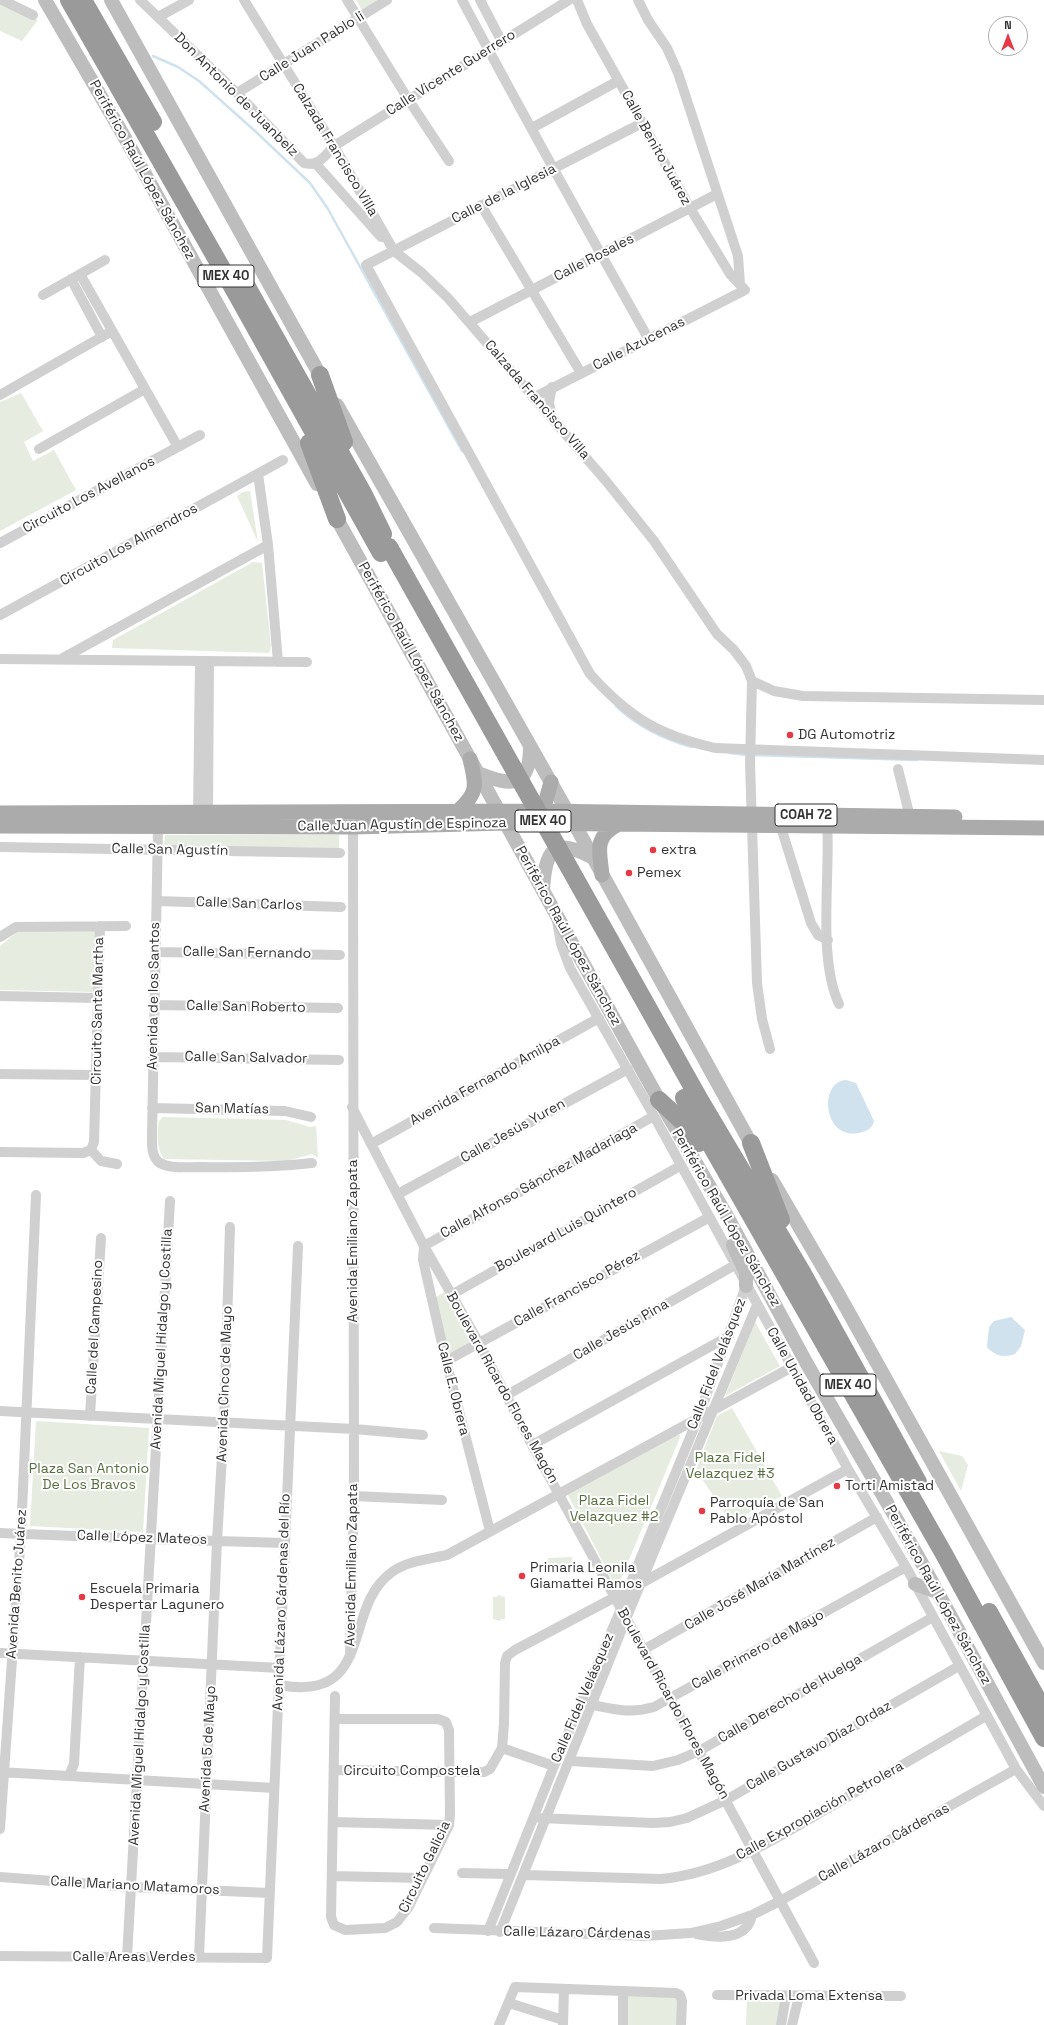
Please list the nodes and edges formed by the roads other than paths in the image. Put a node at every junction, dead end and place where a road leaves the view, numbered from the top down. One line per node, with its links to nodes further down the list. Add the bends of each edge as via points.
1 (4, 0): 16 (street)
2 (45, 0): 60 (main road, Periférico Raúl López Sánchez)
3 (69, 0): 48 (highway, Periférico Raúl López Sánchez / MEX 40)
4 (83, 0): 59 (highway, Periférico Raúl López Sánchez / MEX 40)
5 (111, 0): 47 (main road)
6 (140, 0): 17 (street, Don Antonio de Juanbelz)
7 (189, 0): 17 (street)
8 (244, 0): 21 (street, Calzada Francisco Villa)
9 (347, 0): 18 (street)
10 (387, 0): 18 (street, Calle Juan Pablo Ii)
11 (462, 0): 20 (street)
12 (480, 0): 19 (street)
13 (569, 0): 19 (street, Calle Vicente Guerrero)
14 (577, 0): 22 (street, Calle Benito Juárez)
15 (638, 0): 31 (street, via 667,48 678,73)
16 (33, 15)
17 (158, 17): 23 (street, Don Antonio de Juanbelz)
18 (358, 18): 21 (street, Calle Juan Pablo Ii); 24 (street)
19 (502, 42): 20 (street, Calle Vicente Guerrero)
20 (488, 50): 24 (street, Calle Vicente Guerrero); 26 (street)
21 (284, 64): 23 (street, Calle Juan Pablo Ii); 27 (street, Calzada Francisco Villa)
22 (618, 82): 25 (street, Calle Benito Juárez); 26 (street)
23 (237, 93): 29 (street, Don Antonio de Juanbelz, via 304,163)
24 (408, 99): 27 (street, Calle Vicente Guerrero); 28 (street)
25 (642, 123): 30 (street, Calle de la Iglesia); 33 (street, Calle Benito Juárez)
26 (532, 128): 30 (street)
27 (334, 146): 29 (street, Don Antonio de Juanbelz); 34 (street, Calzada Francisco Villa)
28 (450, 161)
29 (316, 164): 34 (street)
30 (553, 169): 32 (street, Calle de la Iglesia); 35 (street)
31 (717, 194): 33 (street, Calle Rosales); 39 (street, via 738,256)
32 (482, 206): 34 (street, Calle de la Iglesia); 40 (street)
33 (690, 208): 35 (street, Calle Rosales); 39 (street, Calle Benito Juárez, via 730,274)
34 (394, 251): 42 (street, Calzada Francisco Villa, via 422,273); 73 (street, Calle de la Iglesia, via 366,265 590,674 612,698 656,730 686,742)
35 (601, 254): 40 (street, Calle Rosales); 45 (street)
36 (105, 260): 37 (street)
37 (80, 274): 38 (street); 43 (street)
38 (71, 280): 41 (street); 44 (street)
39 (742, 287): 45 (street, Calle Azucenas)
40 (532, 290): 42 (street, Calle Rosales); 46 (street)
41 (43, 295)
42 (470, 322): 52 (street, Calzada Francisco Villa)
43 (112, 331): 44 (street); 50 (street)
44 (102, 337): 51 (street)
45 (648, 338): 46 (street, Calle Azucenas)
46 (581, 373): 49 (street, Calle Azucenas)
47 (320, 376): 59 (highway); 72 (main road)
48 (285, 383): 60 (highway); 63 (highway, Periférico Raúl López Sánchez / MEX 40)
49 (552, 387): 52 (street, Calle Azucenas); 53 (street, via 549,402)
50 (145, 389): 55 (street); 56 (street)
51 (0, 395)
52 (532, 398): 53 (street, Calzada Francisco Villa)
53 (552, 419): 70 (street, Calzada Francisco Villa, via 654,541 717,634 746,666)
54 (200, 435): 55 (street, Circuito Los Avellanos)
55 (178, 447): 61 (street, Circuito Los Avellanos)
56 (38, 448)
57 (283, 460): 58 (street, Circuito Los Almendros)
58 (258, 474): 62 (street); 64 (street, Circuito Los Almendros)
59 (364, 495): 63 (highway, Periférico Raúl López Sánchez / MEX 40)
60 (337, 518): 74 (main road, Periférico Raúl López Sánchez)
61 (0, 543)
62 (268, 545): 66 (street); 68 (street)
63 (385, 550): 125 (highway, Periférico Raúl López Sánchez / MEX 40)
64 (0, 615)
65 (0, 659): 66 (street)
66 (61, 659): 67 (street)
67 (205, 661): 68 (street); 85 (street)
68 (278, 662): 69 (street)
69 (307, 662)
70 (752, 681): 71 (street, via 774,690 803,696); 73 (street, Calzada Francisco Villa)
71 (1044, 700)
72 (530, 746): 77 (main road, via 528,769 515,781 498,781); 78 (main road)
73 (750, 755): 75 (street); 88 (street, Calzada Francisco Villa)
74 (470, 758): 77 (main road, Periférico Raúl López Sánchez); 82 (main road, via 474,790 470,801)
75 (1044, 760)
76 (898, 769): 91 (street)
77 (478, 773): 86 (main road, Periférico Raúl López Sánchez)
78 (551, 782): 79 (main road); 83 (main road)
79 (540, 811): 83 (main road, Calle Juan Agustín de Espinoza / COAH 72); 86 (main road, Calle Juan Agustín de Espinoza / COAH 72)
80 (330, 812): 81 (main road, Calle Juan Agustín de Espinoza); 85 (main road, Calle Juan Agustín de Espinoza); 95 (main road)
81 (371, 812): 82 (main road, Calle Juan Agustín de Espinoza); 95 (main road)
82 (458, 812): 86 (main road, Calle Juan Agustín de Espinoza)
83 (568, 812): 88 (main road, Calle Juan Agustín de Espinoza / COAH 72); 92 (main road)
84 (0, 813): 85 (main road, Calle Juan Agustín de Espinoza)
85 (203, 813)
86 (502, 817): 92 (main road, Calle Juan Agustín de Espinoza / COAH 72); 95 (main road, Calle Juan Agustín de Espinoza); 103 (main road, Periférico Raúl López Sánchez)
87 (1044, 817): 91 (main road, Calle Juan Agustín de Espinoza / COAH 72)
88 (753, 820): 89 (main road, Calle Juan Agustín de Espinoza / COAH 72); 93 (main road, Calle Juan Agustín de Espinoza / COAH 72); 119 (street, Calzada Francisco Villa, via 757,983 762,1019)
89 (779, 820): 90 (main road, Calle Juan Agustín de Espinoza / COAH 72); 110 (street, via 810,923 818,935)
90 (827, 821): 91 (main road, Calle Juan Agustín de Espinoza / COAH 72); 110 (street)
91 (911, 822): 97 (main road, Calle Juan Agustín de Espinoza / COAH 72)
92 (575, 825): 93 (main road, Calle Juan Agustín de Espinoza / COAH 72); 101 (main road)
93 (617, 825): 102 (main road, via 601,838 599,851)
94 (0, 826): 96 (main road, Calle Juan Agustín de Espinoza)
95 (352, 827): 96 (main road, Calle Juan Agustín de Espinoza); 126 (street, Avenida Emiliano Zapata)
96 (158, 828): 99 (street, Avenida de los Santos)
97 (1044, 828)
98 (0, 847): 99 (street, Calle San Agustín)
99 (158, 850): 100 (street, Calle San Agustín); 104 (street, Avenida de los Santos)
100 (340, 853)
101 (593, 858): 102 (main road); 103 (main road, via 568,847 555,850 546,863)
102 (602, 875): 130 (main road)
103 (543, 891): 106 (main road, Periférico Raúl López Sánchez)
104 (157, 901): 105 (street, Calle San Carlos); 111 (street, Avenida de los Santos)
105 (341, 906)
106 (556, 915): 118 (street, Calle Unidad Obrera, via 565,957); 128 (main road, Periférico Raúl López Sánchez)
107 (100, 926): 108 (street); 109 (street, Circuito Santa Martha, via 16,927); 114 (street, Circuito Santa Martha)
108 (126, 926)
109 (0, 937)
110 (828, 940): 115 (street, via 830,980)
111 (155, 952): 112 (street, Calle San Fernando); 116 (street, Avenida de los Santos)
112 (340, 955)
113 (0, 996): 114 (street)
114 (98, 998): 124 (street, Circuito Santa Martha)
115 (840, 1004)
116 (154, 1005): 117 (street, Calle San Roberto); 120 (street, Avenida de los Santos)
117 (338, 1008)
118 (599, 1018): 122 (street, Calle Unidad Obrera); 131 (street, Avenida Fernando Amilpa)
119 (770, 1049)
120 (153, 1057): 121 (street, Calle San Salvador); 127 (street, Avenida de los Santos)
121 (339, 1060)
122 (628, 1069): 128 (street, Calle Unidad Obrera); 137 (street, Calle Jesús Yuren)
123 (0, 1074): 124 (street)
124 (96, 1076): 132 (street, Circuito Santa Martha, via 94,1142)
125 (690, 1096): 142 (highway, Periférico Raúl López Sánchez / MEX 40); 148 (highway, Periférico Raúl López Sánchez / MEX 40)
126 (352, 1107): 131 (street, Boulevard Ricardo Flores Magón); 165 (street, Avenida Emiliano Zapata)
127 (152, 1108): 129 (street, San Matías, via 285,1111); 134 (street, Avenida de los Santos, via 152,1149 159,1162 170,1166 240,1168)
128 (657, 1108): 136 (street, Calle Unidad Obrera); 140 (main road, Periférico Raúl López Sánchez); 142 (highway, via 685,1124); 146 (street, Calle Alfonso Sánchez Madariaga)
129 (311, 1117)
130 (751, 1143): 148 (highway); 194 (main road, via 839,1295)
131 (371, 1144): 137 (street, Boulevard Ricardo Flores Magón)
132 (91, 1150): 133 (street, via 83,1153); 135 (street, via 101,1161)
133 (0, 1152)
134 (312, 1163)
135 (117, 1164)
136 (680, 1166): 141 (street, Calle Unidad Obrera); 150 (street, Boulevard Luis Quintero)
137 (398, 1194): 146 (street, Boulevard Ricardo Flores Magón)
138 (36, 1195): 159 (street, Avenida Benito Juárez)
139 (170, 1201): 162 (street, Avenida Miguel Hidalgo y Costilla)
140 (726, 1216): 149 (main road, via 730,1240 746,1273); 183 (main road, Periférico Raúl López Sánchez)
141 (708, 1218): 147 (street, Calle Unidad Obrera); 153 (street, Calle Francisco Pérez)
142 (756, 1222): 198 (highway, Periférico Raúl López Sánchez / MEX 40, via 944,1554)
143 (230, 1227): 163 (street, Avenida Cinco de Mayo)
144 (101, 1238): 160 (street, Calle del Campesino)
145 (298, 1246): 164 (street, Avenida Lázaro Cárdenas del Río)
146 (424, 1246): 150 (street, Boulevard Ricardo Flores Magón); 154 (street, Calle E. Obrera, via 423,1260)
147 (735, 1265): 149 (street, Calle Unidad Obrera); 156 (street, Calle Jesús Pina)
148 (802, 1272): 198 (highway, Periférico Raúl López Sánchez / MEX 40)
149 (746, 1286): 151 (street, Calle Unidad Obrera); 152 (street, Calle Fidel Velásquez)
150 (451, 1295): 153 (street, Boulevard Ricardo Flores Magón)
151 (757, 1305): 155 (street, Calle Unidad Obrera); 157 (street, Calle Fidel Velásquez)
152 (729, 1336): 161 (street, Calle Fidel Velásquez); 167 (street)
153 (479, 1343): 154 (street, Calle Francisco Pérez); 156 (street, Boulevard Ricardo Flores Magón)
154 (446, 1361): 173 (street, Calle E. Obrera)
155 (792, 1367): 157 (street); 168 (street, Calle Unidad Obrera)
156 (507, 1395): 167 (street, Boulevard Ricardo Flores Magón)
157 (713, 1409): 161 (street); 180 (street, Calle Fidel Velásquez)
158 (0, 1411): 159 (street)
159 (27, 1412): 160 (street); 175 (street, Avenida Benito Juárez)
160 (90, 1416): 162 (street)
161 (698, 1418): 169 (street); 182 (street, Calle Fidel Velásquez)
162 (158, 1419): 163 (street); 176 (street, Avenida Miguel Hidalgo y Costilla)
163 (224, 1422): 164 (street); 177 (street, Avenida Cinco de Mayo)
164 (290, 1426): 165 (street); 178 (street, Avenida Lázaro Cárdenas del Río)
165 (354, 1429): 166 (street); 170 (street, Avenida Emiliano Zapata)
166 (423, 1434)
167 (532, 1445): 169 (street, Boulevard Ricardo Flores Magón)
168 (848, 1469): 172 (street, Calle Unidad Obrera); 180 (street)
169 (560, 1494): 173 (street); 184 (street, Boulevard Ricardo Flores Magón)
170 (354, 1496): 171 (street); 191 (street, Avenida Emiliano Zapata)
171 (442, 1500)
172 (877, 1517): 179 (street, Calle Unidad Obrera); 188 (street, Calle José María Martínez)
173 (490, 1531): 191 (street, via 447,1555 402,1566 391,1573 369,1603)
174 (0, 1533): 175 (street, Calle López Mateos)
175 (20, 1534): 176 (street, Calle López Mateos); 190 (street, Avenida Benito Juárez)
176 (150, 1540): 177 (street, Calle López Mateos); 193 (street, Avenida Miguel Hidalgo y Costilla)
177 (217, 1541): 178 (street, Calle López Mateos); 195 (street, Avenida 5 de Mayo)
178 (285, 1543): 197 (street, Avenida Lázaro Cárdenas del Río)
179 (906, 1567): 181 (street, Calle Unidad Obrera); 201 (street, Calle Primero de Mayo)
180 (641, 1584): 182 (street); 187 (street, Calle Fidel Velásquez)
181 (915, 1584): 183 (main road); 186 (street, Calle Unidad Obrera)
182 (627, 1591): 184 (street); 185 (street, Calle Fidel Velásquez)
183 (937, 1592): 219 (main road, Periférico Raúl López Sánchez)
184 (615, 1598): 185 (street, Boulevard Ricardo Flores Magón); 208 (street, via 507,1656)
185 (621, 1609): 187 (street, Boulevard Ricardo Flores Magón); 202 (street, Calle Fidel Velásquez)
186 (933, 1617): 196 (street, Calle Unidad Obrera); 209 (street, Calle Derecho de Huelga)
187 (626, 1619): 188 (street, Boulevard Ricardo Flores Magón); 203 (street, Calle Fidel Velásquez)
188 (643, 1650): 201 (street, Boulevard Ricardo Flores Magón)
189 (0, 1653): 190 (street)
190 (13, 1653): 192 (street); 214 (street, Avenida Benito Juárez)
191 (350, 1656): 199 (street, via 338,1674 318,1686)
192 (80, 1657): 193 (street); 216 (street, via 74,1764)
193 (144, 1661): 195 (street); 217 (street, Avenida Miguel Hidalgo y Costilla)
194 (1044, 1663)
195 (212, 1664): 197 (street); 218 (street, Avenida 5 de Mayo)
196 (959, 1666): 205 (street, Calle Unidad Obrera); 221 (street, Calle Gustavo Díaz Ordaz)
197 (280, 1668): 199 (street, Avenida Lázaro Cárdenas del Río)
198 (1015, 1672): 204 (highway, Periférico Raúl López Sánchez / MEX 40); 207 (highway, Periférico Raúl López Sánchez / MEX 40)
199 (279, 1685): 220 (street, Avenida Lázaro Cárdenas del Río)
200 (335, 1696): 206 (street, Circuito Galicia)
201 (670, 1700): 203 (street, Calle Primero de Mayo, via 633,1712); 209 (street, Boulevard Ricardo Flores Magón)
202 (581, 1703): 203 (street, Calle Primero de Mayo); 211 (street, Calle Fidel Velásquez)
203 (593, 1706): 210 (street, Calle Fidel Velásquez)
204 (1044, 1711)
205 (986, 1716): 212 (street, Calle Unidad Obrera); 228 (street, Calle Expropiación Petrolera)
206 (334, 1719): 213 (street, Circuito Galicia); 215 (street, Circuito Galicia, via 438,1719 446,1722 449,1730)
207 (1044, 1738)
208 (502, 1748): 211 (street); 215 (street, Circuito Compostela, via 490,1769 484,1772)
209 (699, 1750): 210 (street, Calle Derecho de Huelga, via 678,1760 653,1766); 221 (street, Boulevard Ricardo Flores Magón)
210 (570, 1761): 224 (street, Calle Fidel Velásquez)
211 (554, 1766): 223 (street, Calle Fidel Velásquez)
212 (1016, 1769): 222 (street, Calle Unidad Obrera); 238 (street, Calle Lázaro Cárdenas)
213 (334, 1770): 215 (street, Circuito Compostela); 225 (street, Circuito Galicia)
214 (2, 1772): 216 (street); 227 (street, Avenida Benito Juárez)
215 (450, 1772): 226 (street, Circuito Galicia)
216 (69, 1776): 217 (street)
217 (137, 1780): 218 (street); 235 (street, Avenida Miguel Hidalgo y Costilla)
218 (207, 1784): 220 (street); 236 (street, Avenida 5 de Mayo)
219 (1044, 1787)
220 (274, 1788): 237 (street, Avenida Lázaro Cárdenas del Río)
221 (726, 1800): 224 (street, Calle Gustavo Díaz Ordaz, via 688,1818 664,1822); 228 (street, Boulevard Ricardo Flores Magón)
222 (1044, 1806)
223 (533, 1817): 224 (street, Calle Gustavo Díaz Ordaz); 230 (street, Calle Fidel Velásquez)
224 (546, 1819): 231 (street, Calle Fidel Velásquez)
225 (333, 1822): 226 (street); 232 (street, Circuito Galicia)
226 (449, 1825): 234 (street, Circuito Galicia)
227 (0, 1829)
228 (753, 1851): 231 (street, Calle Expropiación Petrolera, via 701,1873 681,1878 661,1880); 238 (street, Boulevard Ricardo Flores Magón)
229 (462, 1873): 230 (street)
230 (509, 1874): 240 (street, Calle Fidel Velásquez)
231 (524, 1875): 241 (street, Calle Fidel Velásquez)
232 (332, 1876): 234 (street); 234 (street, Circuito Galicia, via 331,1917 334,1925 345,1930 391,1926 397,1922 408,1908)
233 (0, 1877): 235 (street, Calle Mariano Matamoros)
234 (422, 1878)
235 (131, 1887): 236 (street, Calle Mariano Matamoros); 243 (street, Avenida Miguel Hidalgo y Costilla)
236 (201, 1891): 237 (street, Calle Mariano Matamoros); 244 (street, Avenida 5 de Mayo)
237 (270, 1893): 245 (street, Avenida Lázaro Cárdenas del Río)
238 (780, 1902): 241 (street, Calle Lázaro Cárdenas, via 721,1926 691,1933 645,1936); 246 (street, Boulevard Ricardo Flores Magón)
239 (434, 1928): 240 (street, Calle Lázaro Cárdenas)
240 (488, 1931): 241 (street, Calle Lázaro Cárdenas)
241 (500, 1932)
242 (0, 1956): 243 (street, Calle Areas Verdes)
243 (127, 1957): 244 (street, Calle Areas Verdes)
244 (199, 1957): 245 (street, Calle Areas Verdes)
245 (267, 1958)
246 (814, 1963)
247 (564, 1989): 248 (street); 253 (street, via 515,1987); 254 (street)
248 (623, 1991): 256 (street); 257 (street, via 680,1995)
249 (717, 1995): 250 (street, Privada Loma Extensa)
250 (786, 1996): 251 (street, Privada Loma Extensa); 258 (street)
251 (799, 1996): 252 (street, Privada Loma Extensa); 259 (street)
252 (901, 1996)
253 (509, 2003): 254 (street); 255 (street)
254 (563, 2022)
255 (499, 2025)
256 (623, 2025)
257 (681, 2025)
258 (781, 2025)
259 (792, 2025)

